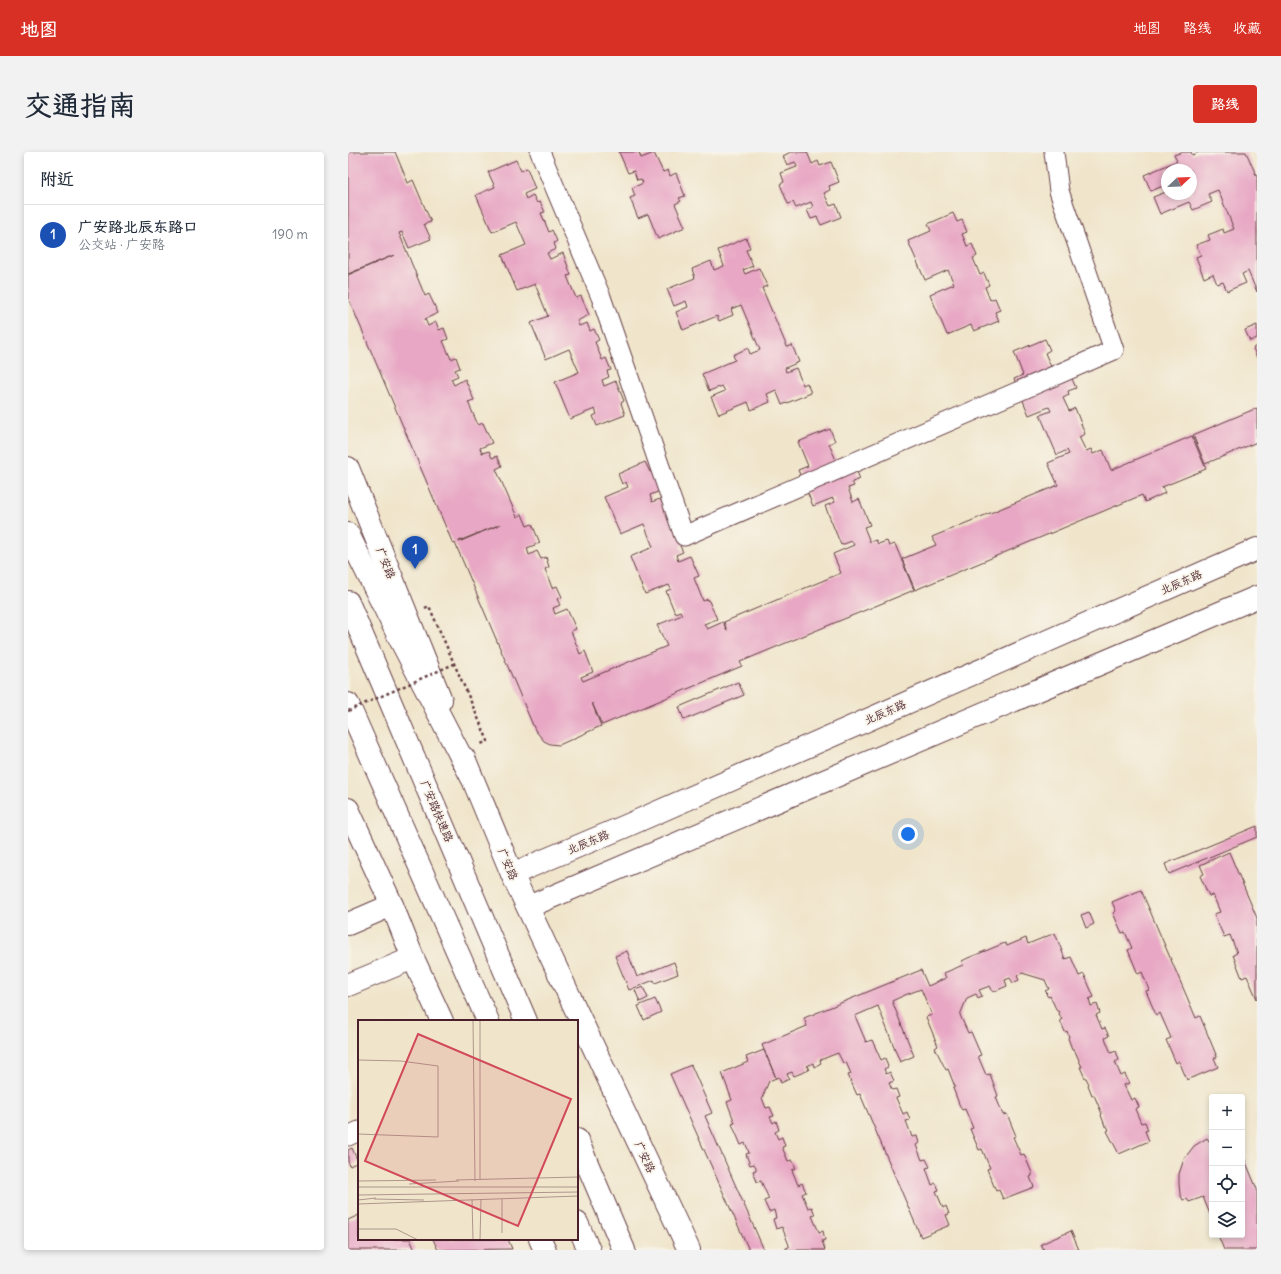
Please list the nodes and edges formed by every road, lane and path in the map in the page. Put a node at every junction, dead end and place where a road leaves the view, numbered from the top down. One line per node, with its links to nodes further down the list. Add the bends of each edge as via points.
1 (540, 152): 2 (street, via 601,297 684,536 1114,350 1060,191)
2 (1054, 152)
3 (348, 468): 13 (main road, 广安路)
4 (348, 534): 13 (main road)
5 (1257, 549): 15 (main road, 北辰东路)
6 (1257, 597): 17 (main road)
7 (348, 602): 23 (main road, 广安路快速路)
8 (428, 606): 9 (path)
9 (454, 664): 11 (path, bridge); 12 (path)
10 (348, 704): 22 (main road)
11 (348, 711)
12 (488, 741)
13 (471, 776): 15 (main road, 广安路)
14 (348, 809): 16 (main road)
15 (512, 874): 17 (main road, 广安路)
16 (392, 905): 18 (main road); 19 (main road)
17 (528, 908): 27 (main road, 广安路)
18 (348, 924)
19 (413, 958): 20 (main road); 21 (main road)
20 (348, 984)
21 (442, 1020)
22 (488, 1020)
23 (526, 1020)
24 (358, 1131): 25 (street)
25 (348, 1136)
26 (578, 1142): 32 (main road)
27 (646, 1159): 33 (main road); 34 (main road, 广安路)
28 (578, 1224): 31 (main road)
29 (540, 1240): 30 (main road)
30 (545, 1250)
31 (589, 1250)
32 (624, 1250)
33 (681, 1250)
34 (688, 1250)

